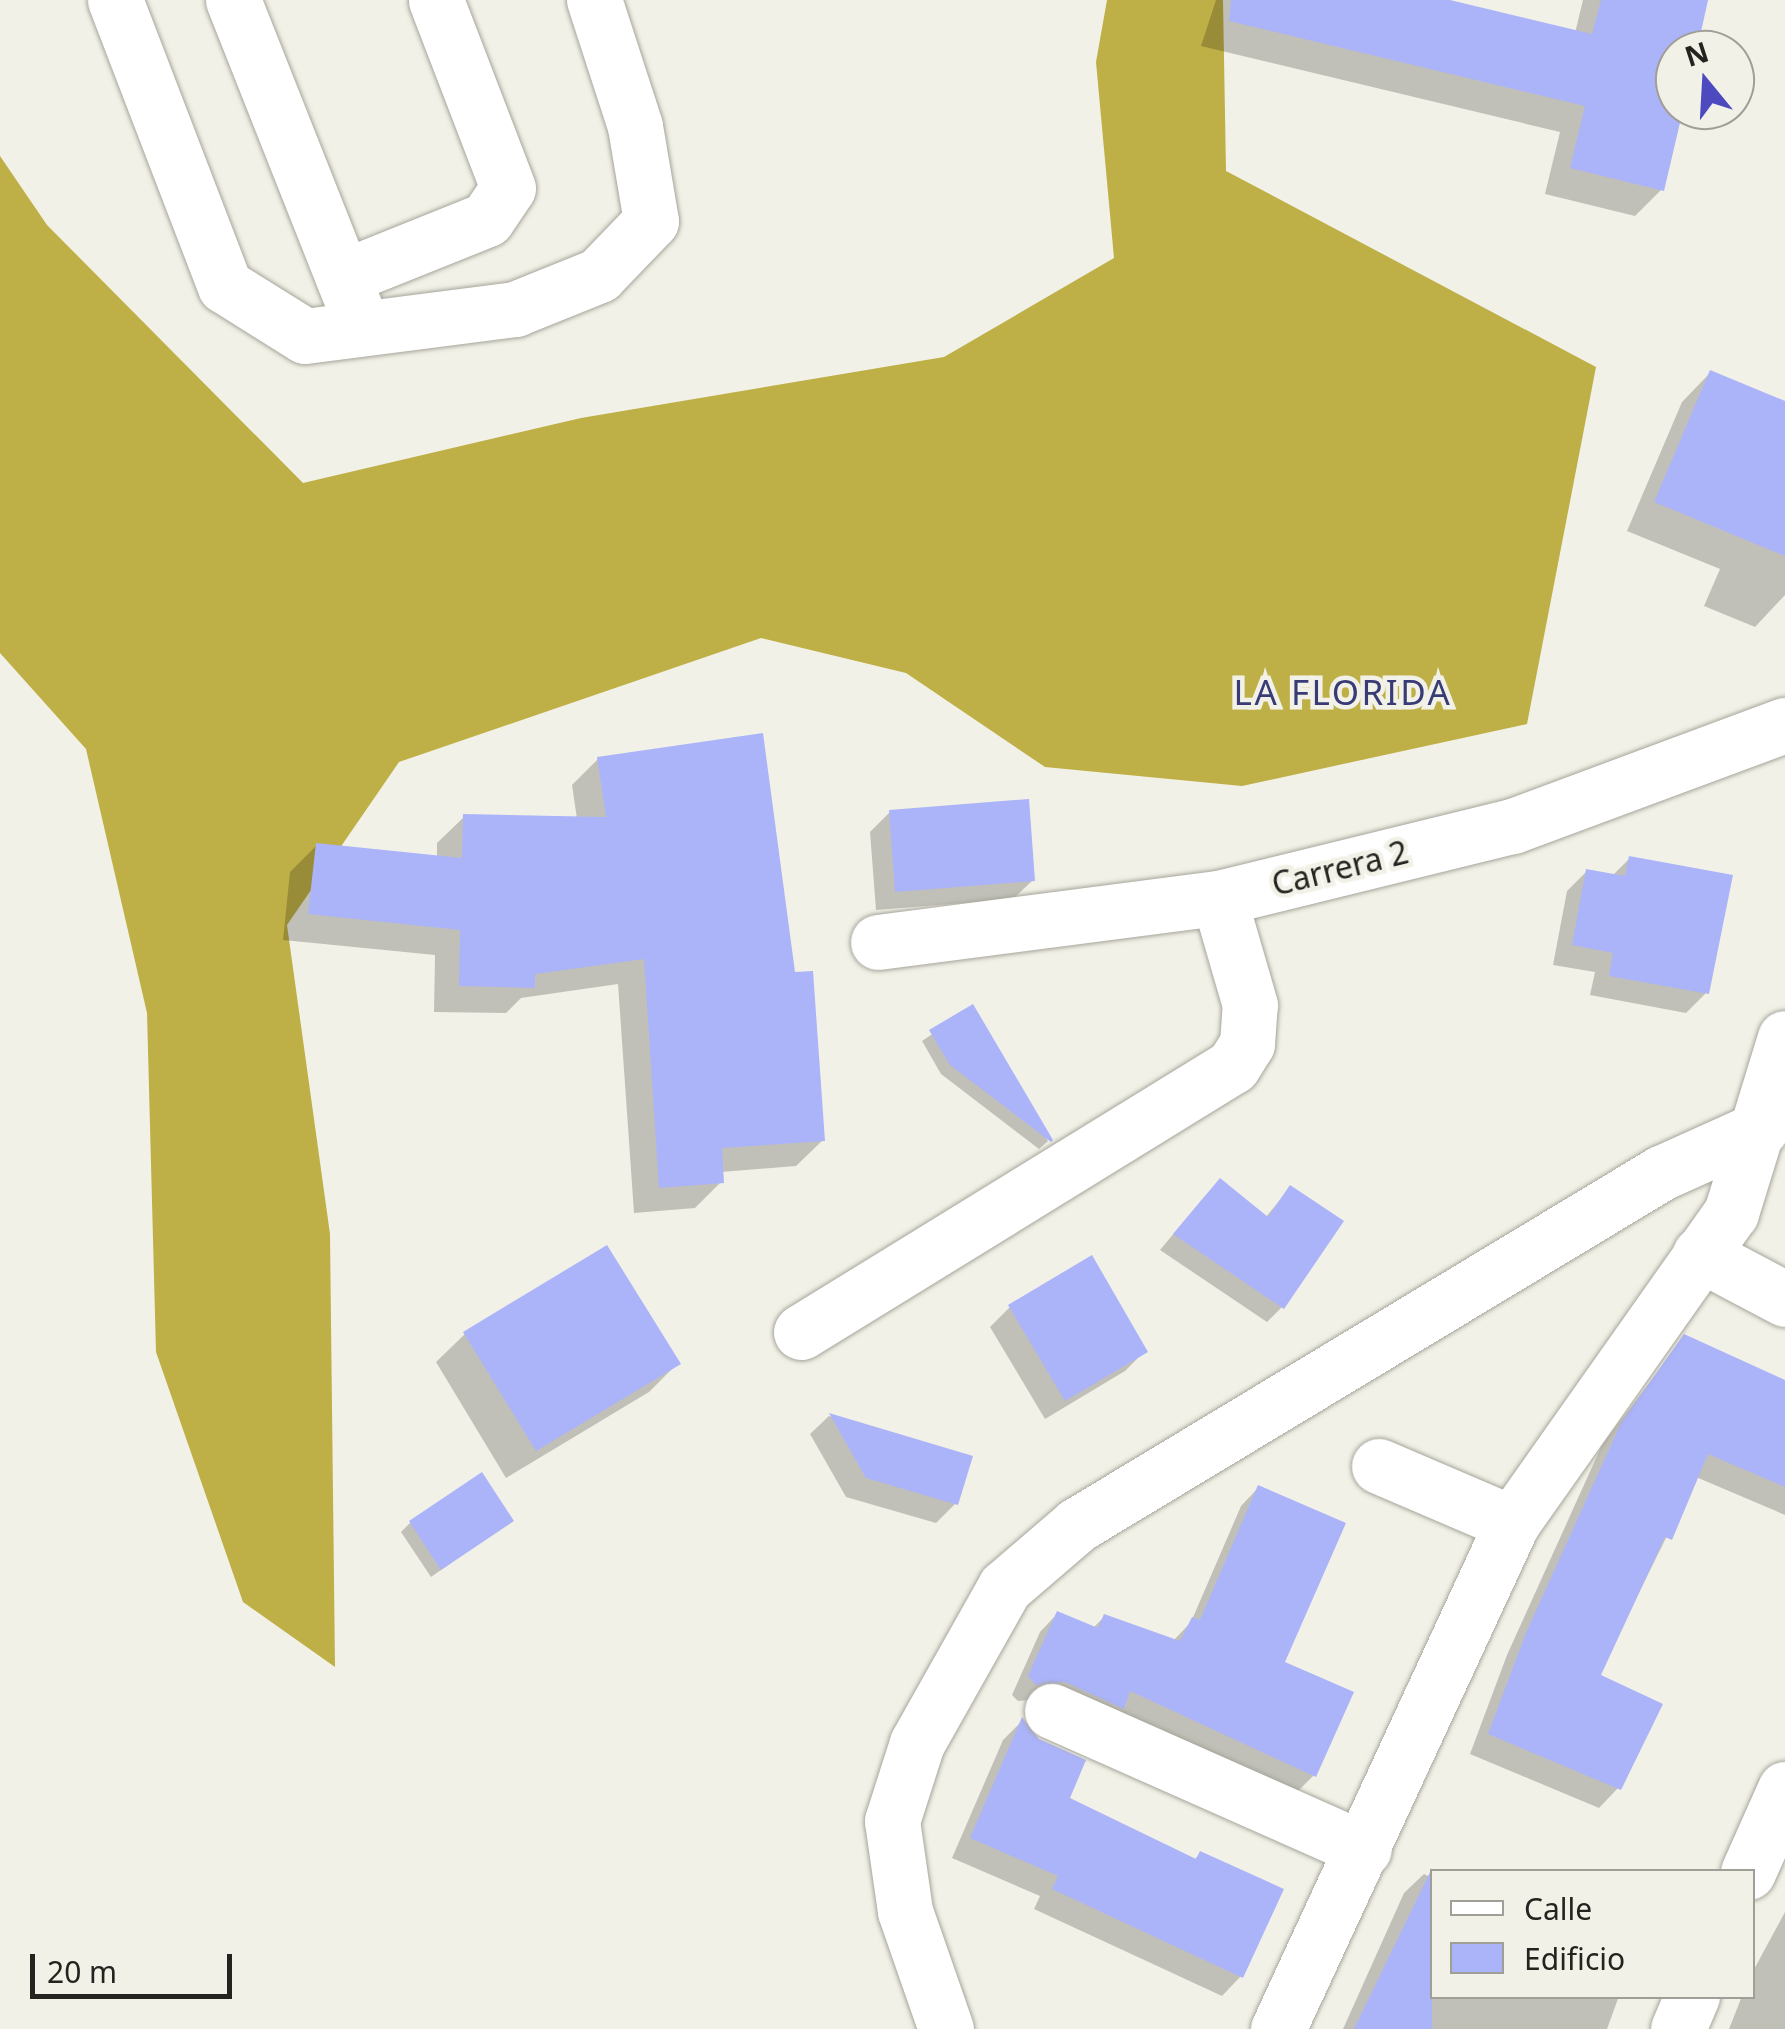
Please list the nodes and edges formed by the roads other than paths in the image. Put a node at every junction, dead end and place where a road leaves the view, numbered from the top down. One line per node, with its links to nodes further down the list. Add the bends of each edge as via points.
1 (115, 0): 6 (street, via 224,286 305,336)
2 (232, 0): 5 (street)
3 (436, 0): 5 (street, via 508,188 487,220)
4 (594, 0): 6 (street, via 635,126 651,220 599,276 514,309)
5 (343, 277): 6 (street)
6 (364, 332)
7 (1785, 725): 8 (street, Carrera 2, via 1512,826)
8 (1219, 898): 9 (street, Carrera 2); 14 (street, via 1250,1005 1247,1044 1233,1066)
9 (878, 942)
10 (1785, 1038): 11 (street)
11 (1761, 1128): 12 (street, via 1731,1213); 22 (street, via 1661,1173 1094,1515 1004,1586 916,1743 892,1821 905,1912)
12 (1700, 1254): 13 (street); 16 (street)
13 (1785, 1298)
14 (801, 1332)
15 (1379, 1466): 16 (street)
16 (1512, 1524): 19 (street)
17 (1052, 1711): 19 (street)
18 (1785, 1789): 20 (street)
19 (1364, 1849): 23 (street)
20 (1749, 1869)
21 (1691, 1999): 24 (street)
22 (946, 2029)
23 (1278, 2029)
24 (1678, 2029)

